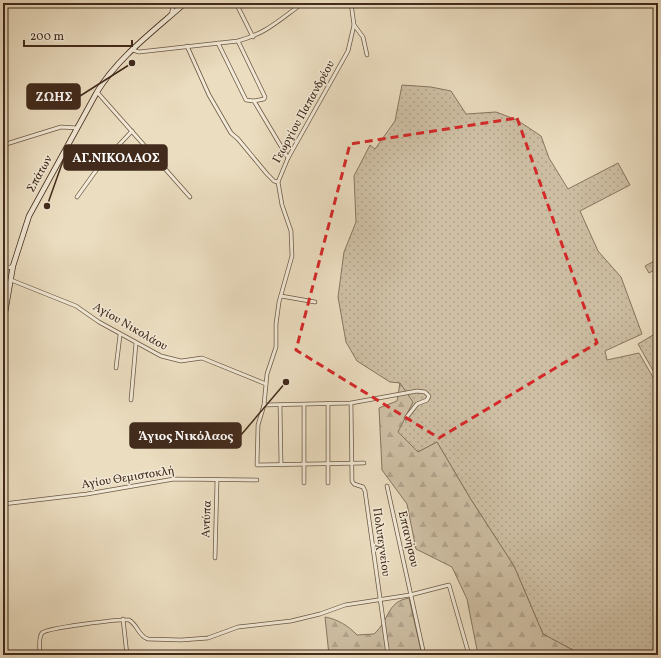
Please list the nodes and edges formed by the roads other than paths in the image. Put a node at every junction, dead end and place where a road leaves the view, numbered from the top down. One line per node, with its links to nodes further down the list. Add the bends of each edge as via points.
1 (174, 3): 6 (street)
2 (185, 3): 6 (main road, Σπάτων)
3 (236, 3): 8 (street)
4 (303, 3): 8 (street)
5 (351, 3): 7 (street, Γεωργίου Παπανδρέου)
6 (171, 16): 12 (main road, Σπάτων)
7 (354, 25): 13 (street, via 363,36); 19 (street, Γεωργίου Παπανδρέου, via 348,51)
8 (254, 37): 9 (street)
9 (238, 41): 10 (street); 15 (street, via 265,97)
10 (218, 43): 11 (street); 15 (street, via 246,100)
11 (187, 46): 12 (street, via 139,52); 20 (street, via 209,95 231,133 267,174)
12 (133, 50): 14 (main road, Σπάτων, via 107,77)
13 (367, 55)
14 (97, 92): 16 (main road, Σπάτων); 17 (street)
15 (254, 101): 19 (street)
16 (77, 128): 18 (street, via 60,127); 23 (main road, Σπάτων, via 29,216)
17 (132, 130): 21 (street, via 100,165); 22 (street)
18 (3, 146)
19 (288, 158): 20 (street, Γεωργίου Παπανδρέου)
20 (278, 182): 26 (street, Γεωργίου Παπανδρέου, via 293,244)
21 (77, 197)
22 (190, 197)
23 (14, 266): 24 (street); 25 (main road, Σπάτων)
24 (3, 270)
25 (11, 280): 28 (main road, Σπάτων); 29 (street, Αγίου Νικολάου, via 76,306)
26 (281, 296): 27 (street); 32 (street, Γεωργίου Παπανδρέου, via 276,324 276,347)
27 (314, 302)
28 (3, 324)
29 (120, 335): 30 (street, Αγίου Νικολάου); 31 (street)
30 (136, 343): 32 (street, Αγίου Νικολάου, via 171,360 202,358); 33 (street)
31 (116, 368)
32 (266, 384): 37 (street, Γεωργίου Παπανδρέου)
33 (131, 400)
34 (351, 403): 36 (street); 39 (street, via 417,392 424,392 429,396 427,400 417,404); 41 (street)
35 (304, 404): 36 (street); 38 (street); 40 (street)
36 (328, 404): 44 (street)
37 (264, 405): 38 (street); 43 (street, Γεωργίου Παπανδρέου, via 257,431 257,465)
38 (280, 405): 43 (street)
39 (406, 418)
40 (305, 464): 43 (street); 44 (street); 47 (street)
41 (352, 464): 42 (street); 44 (street); 53 (street, Πολυτεχνείου, via 352,481 363,488)
42 (364, 464)
43 (281, 465)
44 (327, 465): 48 (street)
45 (217, 480): 46 (street, Αγίου Θεμιστοκλή); 50 (street, Αγίου Θεμιστοκλή, via 174,479 87,494); 51 (street, Αντύπα)
46 (257, 480)
47 (304, 483)
48 (328, 483)
49 (387, 486): 52 (street, Επτανήσου)
50 (3, 504)
51 (215, 558)
52 (410, 595): 53 (street); 58 (street, Επτανήσου); 59 (street, via 449,585)
53 (381, 600): 54 (street, via 345,605 291,621 238,627 204,639 148,639 140,635 133,622); 57 (street, Πολυτεχνείου)
54 (123, 620): 55 (street, via 44,631 40,639); 56 (street)
55 (40, 655)
56 (127, 655)
57 (388, 655)
58 (424, 655)
59 (470, 655)

